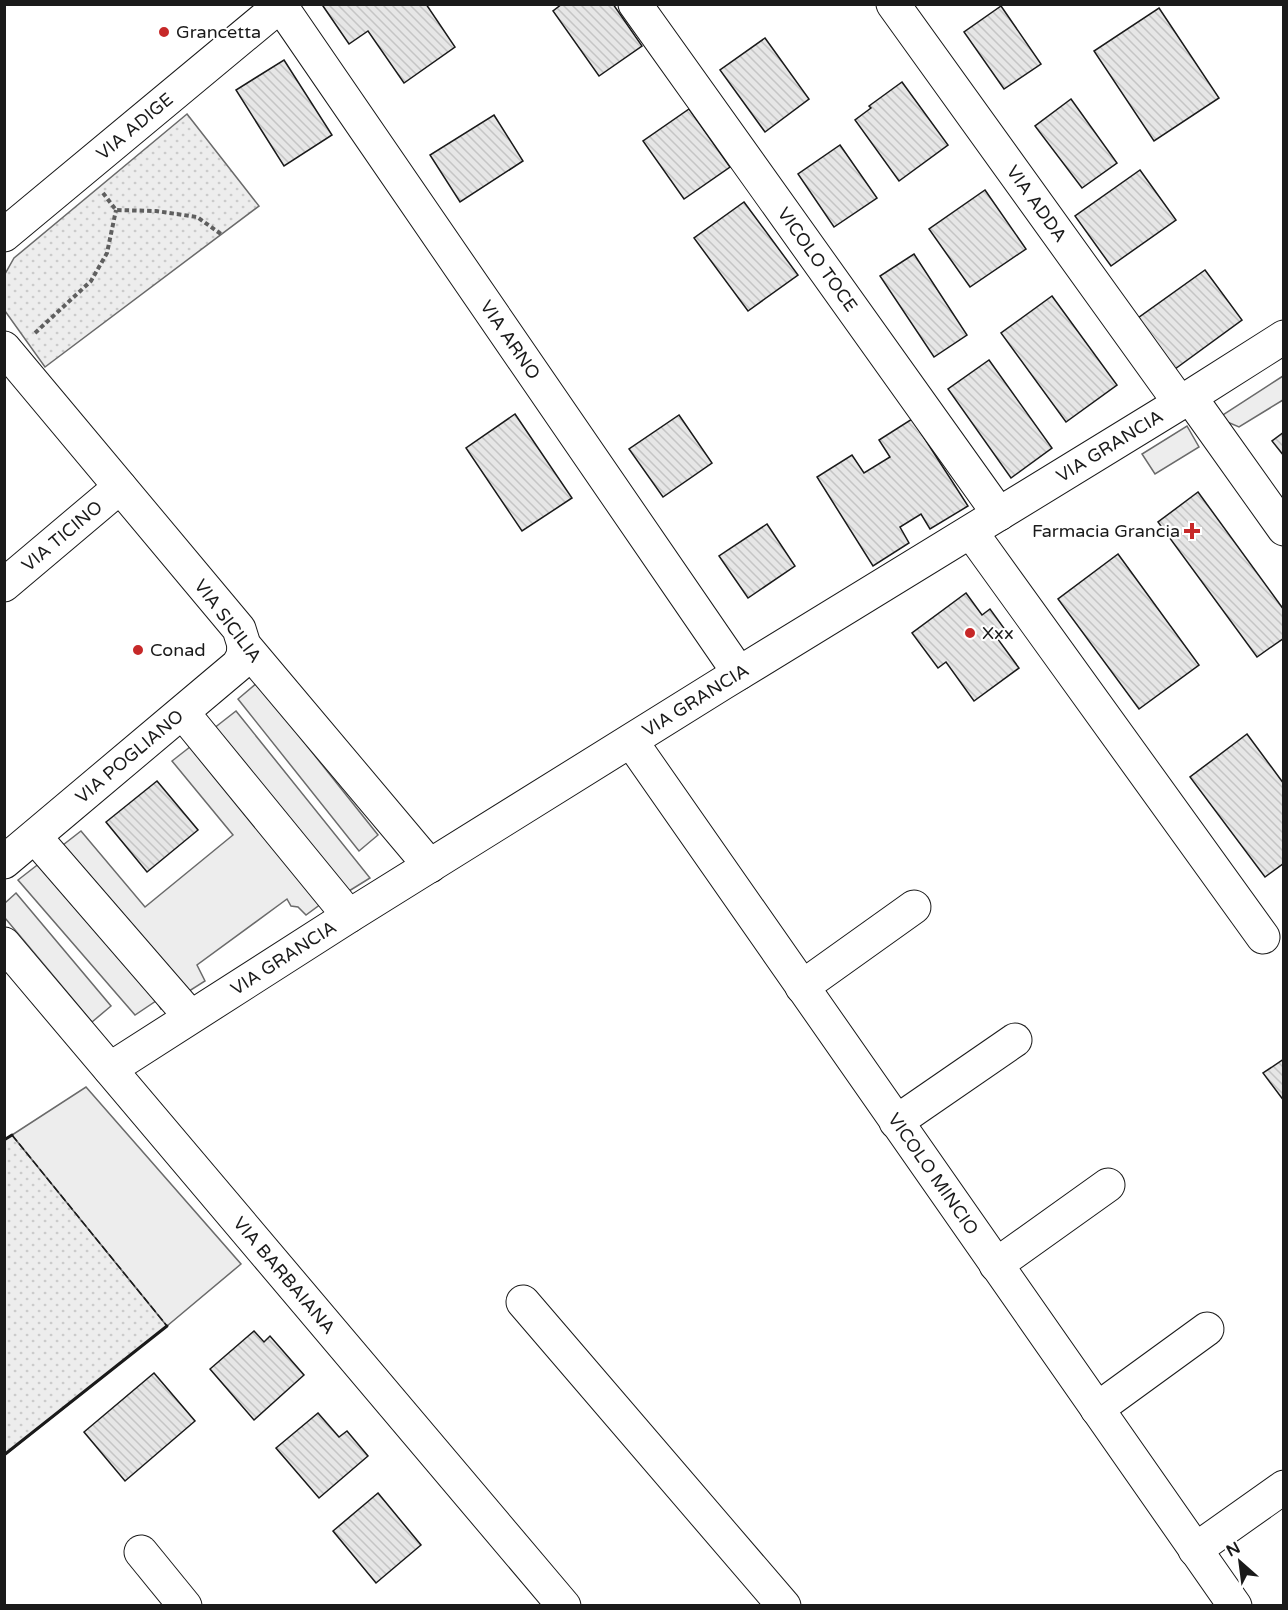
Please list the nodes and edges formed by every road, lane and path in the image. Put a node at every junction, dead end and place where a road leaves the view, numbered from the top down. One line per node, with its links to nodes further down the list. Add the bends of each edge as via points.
1 (635, 4): 12 (street, VICOLO TOCE)
2 (893, 4): 10 (street, VIA ADDA)
3 (272, 8): 4 (street, VIA ADIGE); 17 (street, VIA ARNO)
4 (84, 169): 5 (path); 7 (street, VIA ADIGE)
5 (116, 210): 6 (path, via 197,217); 9 (path, via 107,253 91,281)
6 (221, 234)
7 (4, 235)
8 (1284, 337): 10 (street, VIA GRANCIA)
9 (7, 351): 11 (street, VIA SICILIA)
10 (1185, 400): 12 (street, VIA GRANCIA); 13 (street, VIA ADDA)
11 (120, 487): 15 (street, VIA TICINO); 16 (street, VIA SICILIA, via 238,629)
12 (999, 514): 14 (street, VIA GRANCIA)
13 (1284, 530)
14 (970, 532): 17 (street, VIA GRANCIA); 25 (street)
15 (4, 585)
16 (244, 645): 18 (street, VIA POGLIANO, via 238,665); 22 (street, VIA SICILIA)
17 (739, 673): 19 (street, VIA GRANCIA)
18 (183, 712): 20 (street, VIA POGLIANO); 24 (street)
19 (630, 741): 22 (street, VIA GRANCIA); 27 (street, VICOLO MINCIO)
20 (35, 837): 21 (street, VIA POGLIANO); 28 (street)
21 (4, 862)
22 (430, 866): 24 (street, VIA GRANCIA)
23 (914, 907): 27 (street)
24 (349, 916): 28 (street, VIA GRANCIA)
25 (1263, 937)
26 (4, 944): 30 (street, VIA BARBAIANA)
27 (802, 987): 31 (street, VICOLO MINCIO)
28 (190, 1016): 30 (street, VIA GRANCIA)
29 (1015, 1040): 31 (street)
30 (110, 1069): 41 (street, VIA BARBAIANA)
31 (896, 1122): 33 (street, VICOLO MINCIO)
32 (1108, 1185): 33 (street)
33 (996, 1265): 36 (street, VICOLO MINCIO)
34 (523, 1302): 42 (street)
35 (1207, 1329): 36 (street)
36 (1096, 1409): 38 (street, VICOLO MINCIO)
37 (1284, 1487): 38 (street)
38 (1195, 1550): 43 (street, VICOLO MINCIO)
39 (141, 1552): 40 (street)
40 (185, 1605)
41 (564, 1605)
42 (784, 1605)
43 (1235, 1605)

